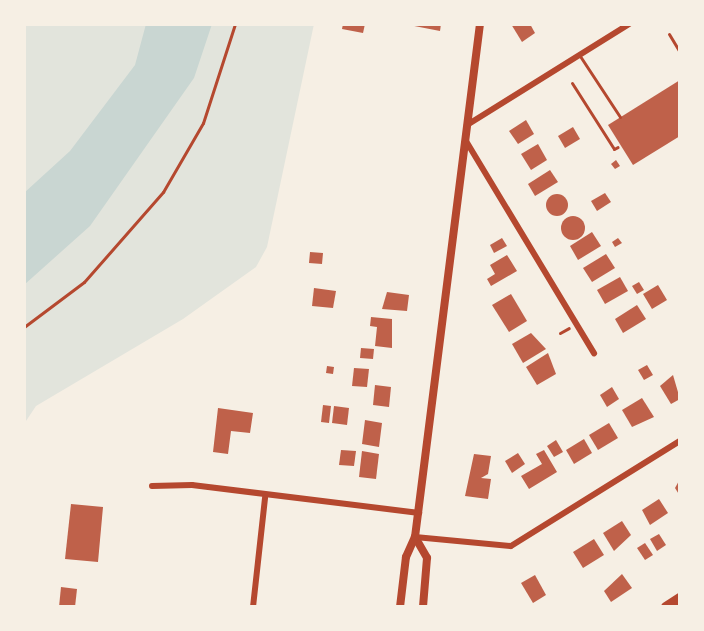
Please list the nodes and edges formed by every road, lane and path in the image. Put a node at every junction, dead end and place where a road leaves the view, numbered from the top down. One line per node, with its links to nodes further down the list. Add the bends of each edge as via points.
1 (235, 24): 12 (path, via 203,123 163,192 84,282)
2 (480, 24): 9 (street)
3 (626, 25): 6 (street)
4 (669, 34): 5 (path)
5 (680, 52)
6 (579, 55): 8 (lane); 9 (street)
7 (572, 83): 11 (path, via 614,149)
8 (620, 117)
9 (467, 125): 10 (street)
10 (465, 140): 13 (street); 17 (street)
11 (618, 147)
12 (24, 327)
13 (594, 353)
14 (680, 441): 18 (street, via 511,546)
15 (152, 486): 16 (street, via 192,485)
16 (265, 498): 17 (street); 20 (street)
17 (419, 513): 18 (street)
18 (415, 537): 21 (street, via 406,557); 22 (street, via 427,558)
19 (680, 598): 23 (highway)
20 (253, 607)
21 (400, 607)
22 (423, 607)
23 (666, 607)

